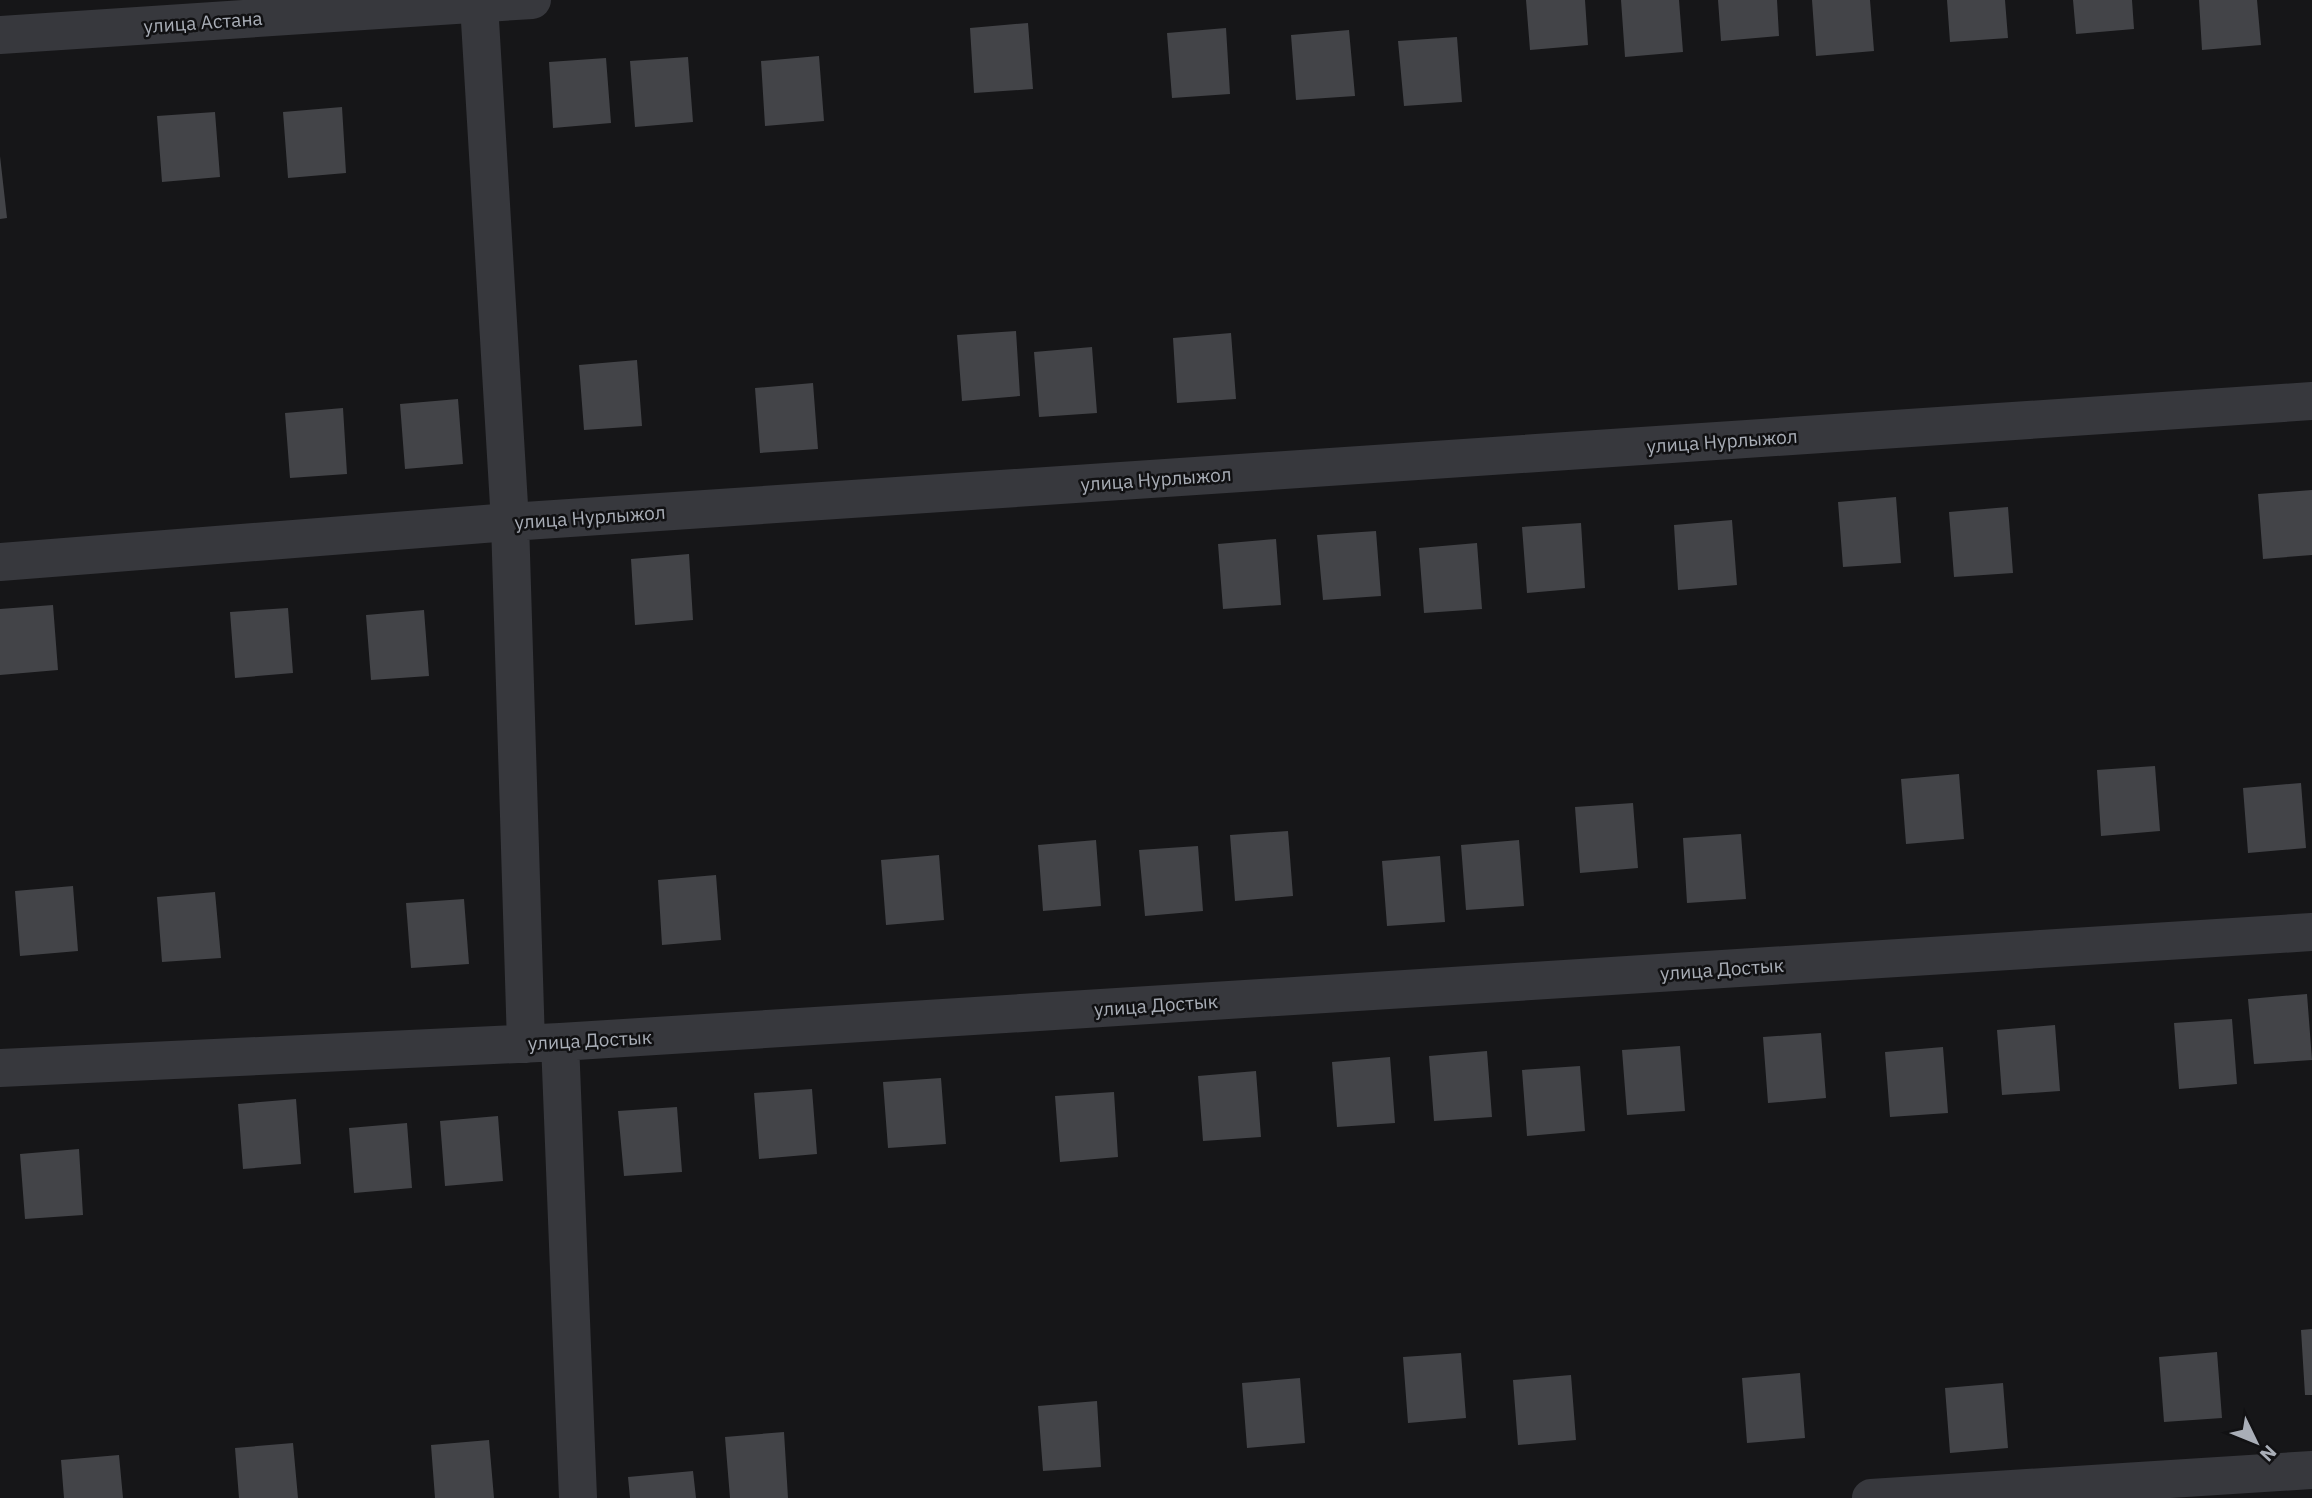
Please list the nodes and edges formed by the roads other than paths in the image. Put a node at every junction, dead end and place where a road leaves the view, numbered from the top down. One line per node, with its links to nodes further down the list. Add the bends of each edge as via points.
1 (533, 0): 2 (street, улица Астана)
2 (479, 4): 3 (street, улица Астана); 5 (street)
3 (0, 36)
4 (2312, 401): 5 (street, улица Нурлыжол)
5 (510, 522): 6 (street, улица Нурлыжол); 8 (street)
6 (0, 562)
7 (2312, 932): 8 (street, улица Достык)
8 (543, 1043): 9 (street, улица Достык); 11 (street)
9 (0, 1068)
10 (2312, 1469): 12 (street)
11 (578, 1498)
12 (1871, 1498)

